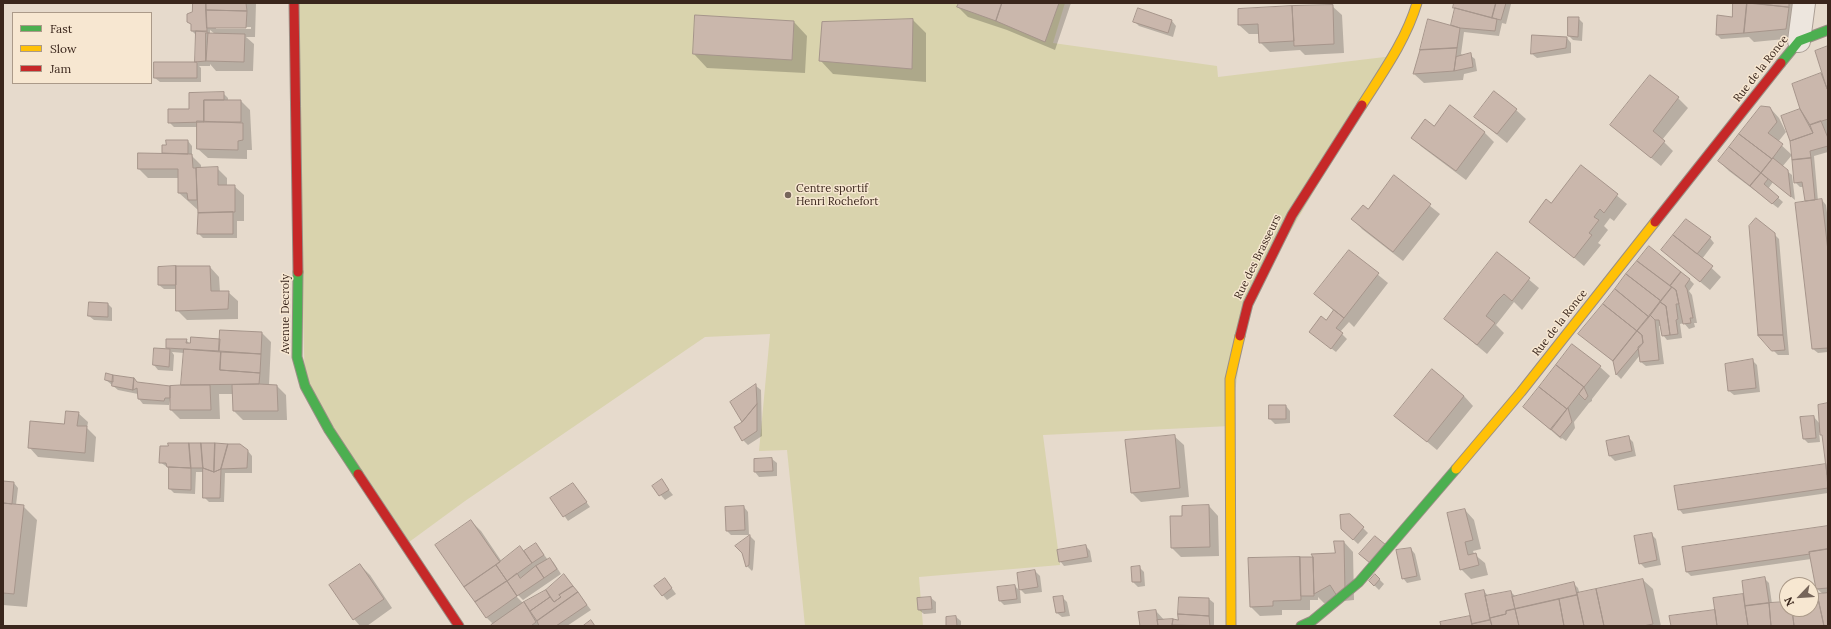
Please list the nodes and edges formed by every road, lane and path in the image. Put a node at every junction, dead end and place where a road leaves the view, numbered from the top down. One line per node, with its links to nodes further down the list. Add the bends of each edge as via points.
1 (294, 3): 6 (street, Avenue Decroly, via 298,238 297,357 305,386 329,430)
2 (1417, 3): 7 (street, Rue des Brasseurs, via 1393,56 1292,215 1248,304 1230,379)
3 (1804, 3): 5 (street)
4 (1828, 30): 5 (street, Rue de la Ronce)
5 (1799, 41): 8 (street, Rue de la Ronce, via 1521,392 1400,536 1358,582 1312,621)
6 (459, 626)
7 (1231, 626)
8 (1301, 626)

